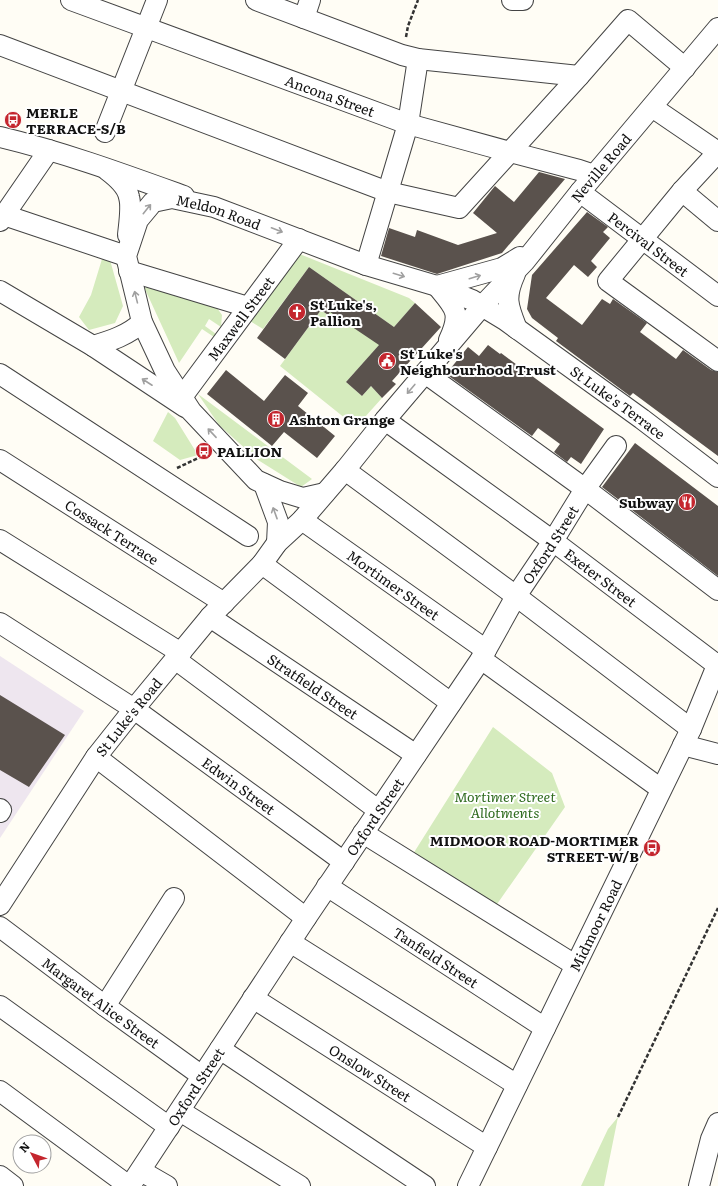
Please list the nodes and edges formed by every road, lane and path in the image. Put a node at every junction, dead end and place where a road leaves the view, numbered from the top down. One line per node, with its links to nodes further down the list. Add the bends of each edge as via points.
1 (70, 0): 8 (street, Ancona Street)
2 (158, 0): 8 (street)
3 (256, 0): 7 (street)
4 (418, 0): 11 (path, via 408,26)
5 (512, 0): 6 (street)
6 (523, 0)
7 (307, 9): 11 (street)
8 (146, 28): 14 (street); 16 (street, Ancona Street)
9 (717, 30): 12 (street, Neville Road)
10 (0, 45): 14 (street)
11 (410, 57): 13 (street); 16 (street)
12 (685, 68): 13 (street, via 628,20); 15 (street, Neville Road)
13 (579, 76): 20 (street)
14 (121, 92): 17 (street); 25 (street)
15 (652, 107): 21 (street); 23 (street, Neville Road)
16 (408, 124): 20 (street, Ancona Street); 25 (street)
17 (105, 132)
18 (0, 137): 19 (street)
19 (49, 150): 22 (street); 28 (street)
20 (510, 152): 23 (street, Ancona Street); 25 (street, via 460,208)
21 (718, 152): 24 (street)
22 (105, 168): 27 (street); 33 (street, via 119,180 129,196)
23 (594, 175): 26 (street, Neville Road)
24 (682, 191): 29 (street); 31 (street)
25 (388, 192): 34 (street)
26 (580, 192): 31 (street, Percival Street); 32 (street, Neville Road)
27 (214, 206): 30 (street, Meldon Road, one-way to 30); 33 (street, Meldon Road, one-way to 27, via 138,220 153,202 172,198)
28 (2, 218): 33 (street)
29 (718, 221)
30 (299, 239): 34 (street, Meldon Road); 40 (street, Maxwell Street)
31 (643, 239): 38 (street, Percival Street); 45 (street, via 608,281)
32 (541, 241): 35 (street, Neville Road); 36 (street, one-way to 32, via 502,268)
33 (128, 264): 40 (street); 41 (street, one-way to 33)
34 (366, 265): 36 (street, Meldon Road, one-way to 36)
35 (517, 270): 39 (street, Neville Road); 42 (street, via 508,295)
36 (437, 286): 39 (street, Meldon Road); 44 (street, via 456,311 457,317)
37 (0, 291): 43 (street)
38 (718, 296)
39 (482, 306): 42 (street, Meldon Road); 44 (street, St Luke's Road)
40 (248, 307): 48 (street, Maxwell Street)
41 (142, 322): 43 (street, via 135,330); 48 (street, via 165,371)
42 (518, 329): 44 (street, via 488,324 480,326); 55 (street, St Luke's Terrace)
43 (93, 346): 48 (street, one-way to 43)
44 (445, 350): 46 (street, St Luke's Road)
45 (718, 361)
46 (425, 373): 49 (street, St Luke's Road, one-way to 49); 57 (street)
47 (0, 374): 54 (street)
48 (186, 404): 51 (street, one-way to 48)
49 (385, 420): 53 (street, St Luke's Road); 62 (street, Exeter Street)
50 (616, 446): 57 (street, Oxford Street)
51 (224, 447): 54 (path); 56 (street, via 256,480)
52 (0, 460): 67 (street, Cossack Terrace)
53 (345, 470): 58 (street, St Luke's Road); 66 (street)
54 (157, 477): 60 (street)
55 (718, 477)
56 (264, 484): 58 (street, via 303,498); 63 (street, one-way to 56, via 278,522)
57 (585, 489): 62 (street, Oxford Street); 65 (street)
58 (325, 493): 59 (street, St Luke's Road)
59 (302, 520): 63 (street, St Luke's Road); 70 (street, Mortimer Street)
60 (248, 536)
61 (0, 540): 71 (street)
62 (553, 541): 66 (street, Oxford Street); 72 (street, Exeter Street)
63 (277, 543): 64 (street, St Luke's Road)
64 (262, 564): 67 (street, St Luke's Road); 73 (street)
65 (718, 590)
66 (516, 596): 70 (street, Oxford Street); 75 (street)
67 (224, 602): 68 (street, St Luke's Road)
68 (210, 617): 71 (street, St Luke's Road); 77 (street, Stratfield Street)
69 (0, 623): 74 (street, Edwin Street)
70 (484, 654): 73 (street, Oxford Street); 79 (street, Mortimer Street)
71 (178, 656): 74 (street, St Luke's Road); 80 (street)
72 (718, 664): 75 (street, Midmoor Road)
73 (451, 703): 77 (street, Oxford Street)
74 (134, 709): 78 (street, St Luke's Road); 82 (street, Edwin Street)
75 (687, 737): 76 (street); 79 (street, Midmoor Road)
76 (718, 754)
77 (416, 755): 80 (street, Oxford Street)
78 (96, 758): 85 (street, St Luke's Road); 87 (street)
79 (661, 789): 90 (street, Midmoor Road)
80 (378, 810): 81 (street, Oxford Street)
81 (363, 833): 82 (street, Oxford Street); 90 (street)
82 (344, 862): 83 (street, Oxford Street)
83 (327, 886): 87 (street, Oxford Street); 94 (street, Tanfield Street)
84 (174, 898): 93 (street)
85 (0, 905)
86 (718, 908): 99 (path)
87 (306, 918): 89 (street, Oxford Street)
88 (0, 927): 93 (street, Margaret Alice Street)
89 (290, 942): 91 (street, Oxford Street); 97 (street)
90 (575, 965): 94 (street, Midmoor Road)
91 (253, 998): 95 (street, Oxford Street); 102 (street, Onslow Street)
92 (0, 1006): 100 (street)
93 (105, 1006): 96 (street, Margaret Alice Street)
94 (545, 1028): 97 (street, Midmoor Road)
95 (220, 1049): 96 (street, Oxford Street); 108 (street)
96 (202, 1076): 100 (street, Oxford Street)
97 (517, 1085): 102 (street, Midmoor Road)
98 (0, 1091): 104 (street)
99 (618, 1117)
100 (175, 1119): 104 (street, Oxford Street); 107 (street)
101 (718, 1123): 110 (street, via 711,1139)
102 (487, 1147): 109 (street, Midmoor Road)
103 (0, 1176): 105 (street)
104 (133, 1181): 106 (street)
105 (13, 1186)
106 (167, 1186)
107 (300, 1186)
108 (425, 1186)
109 (468, 1186)
110 (699, 1186)

